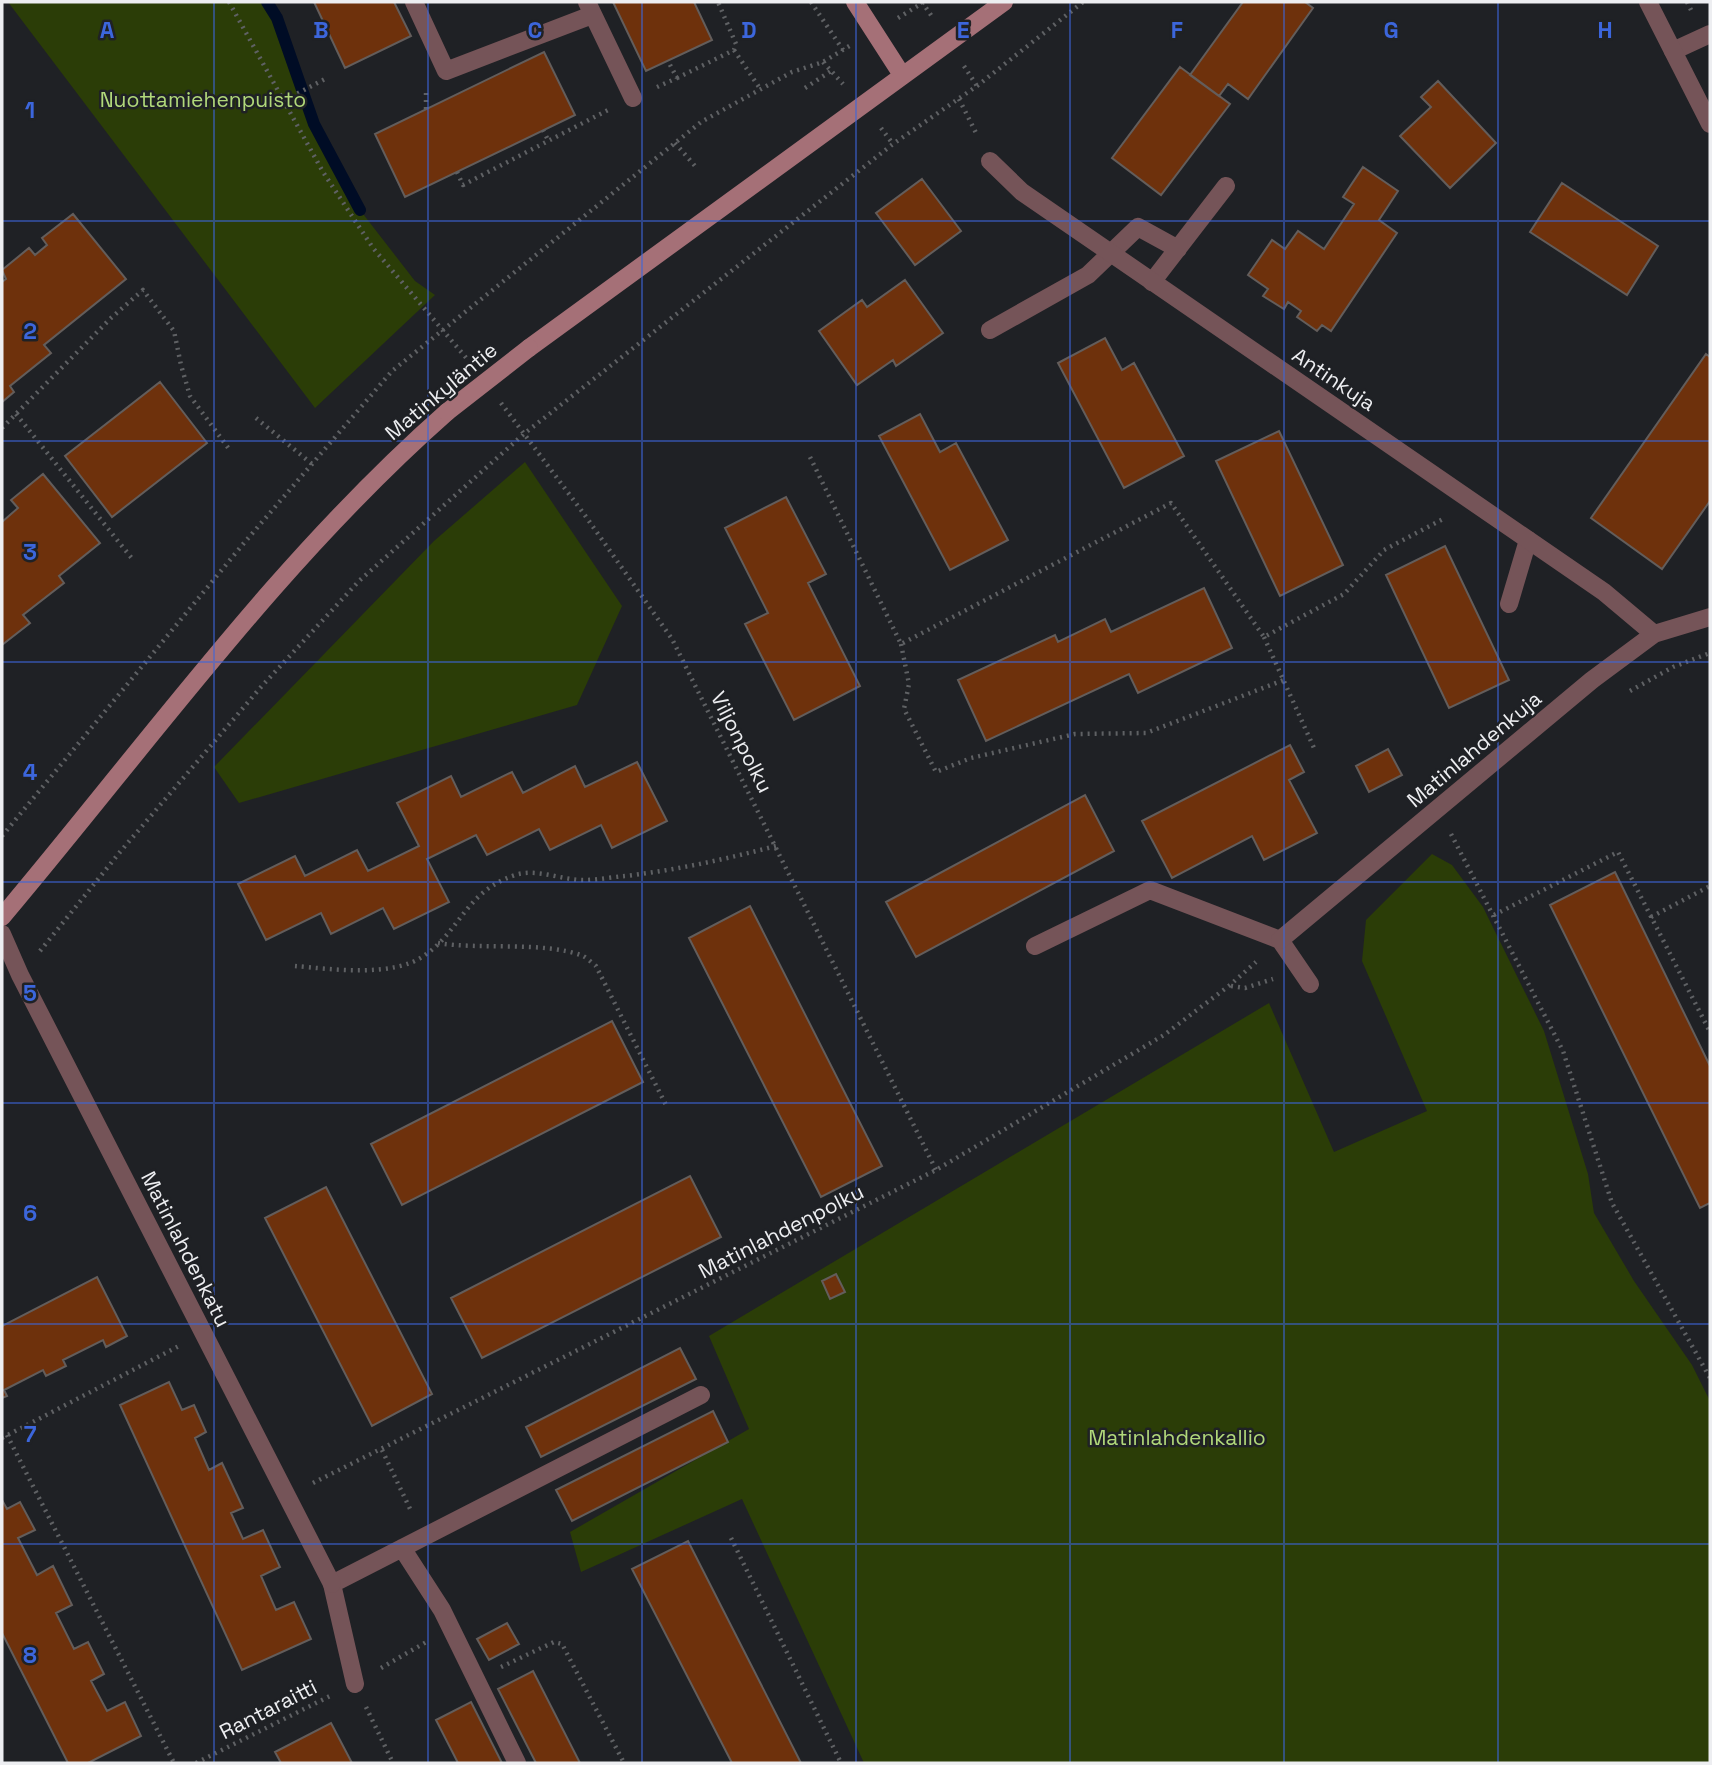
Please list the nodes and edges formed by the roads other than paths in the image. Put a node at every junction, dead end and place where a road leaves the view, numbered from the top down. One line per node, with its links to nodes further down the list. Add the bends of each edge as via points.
1 (414, 2): 5 (street, via 446,71)
2 (855, 2): 8 (main road)
3 (1004, 2): 8 (main road, Matinkyläntie)
4 (1648, 2): 7 (street)
5 (590, 8): 9 (street)
6 (1710, 34): 7 (street)
7 (1673, 51): 10 (street)
8 (902, 75): 21 (main road, Matinkyläntie, bridge, via 529,348 397,457 220,649)
9 (633, 98)
10 (1710, 124)
11 (990, 161): 14 (street, Antinkuja, via 1022,192)
12 (1226, 186): 13 (street)
13 (1178, 249): 14 (street, via 1138,227); 15 (street)
14 (1111, 253): 15 (street, Antinkuja); 16 (street, via 1088,275)
15 (1152, 282): 17 (street, Antinkuja)
16 (990, 330)
17 (1528, 540): 18 (street); 20 (street, Antinkuja, via 1604,592)
18 (1509, 604)
19 (1710, 617): 20 (street, Matinlahdenkuja)
20 (1654, 634): 23 (street, Matinlahdenkuja, via 1592,680)
21 (2, 917)
22 (2, 934): 28 (street, Matinlahdenkatu)
23 (1280, 940): 24 (street, via 1150,890); 25 (street)
24 (1035, 946)
25 (1310, 984)
26 (701, 1395): 27 (street)
27 (402, 1548): 28 (street); 30 (street, via 442,1610)
28 (332, 1584): 29 (street, Matinlahdenkatu)
29 (355, 1684)
30 (517, 1763)

